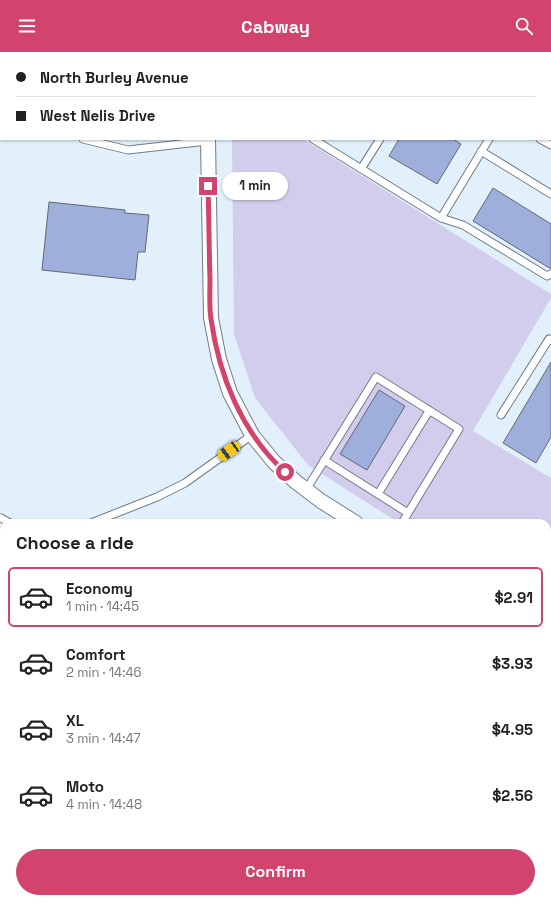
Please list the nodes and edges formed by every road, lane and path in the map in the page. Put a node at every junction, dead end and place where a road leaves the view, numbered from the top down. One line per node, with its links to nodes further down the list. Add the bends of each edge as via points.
1 (87, 140): 7 (lane, via 128,150)
2 (207, 140): 7 (lane); 17 (street, via 211,318 219,359 230,394)
3 (315, 140): 10 (lane)
4 (379, 140): 10 (lane)
5 (488, 140): 9 (lane)
6 (542, 140): 8 (lane)
7 (175, 142)
8 (551, 145)
9 (482, 151): 11 (lane); 12 (lane)
10 (361, 169): 12 (lane)
11 (551, 194)
12 (440, 218): 13 (lane, via 463,225 547,276)
13 (551, 274)
14 (551, 340): 16 (lane, via 549,339)
15 (429, 411): 18 (lane, via 376,377); 20 (lane); 21 (lane, via 459,429)
16 (501, 415)
17 (257, 440): 19 (street, via 274,462); 22 (lane, via 185,483)
18 (324, 460): 19 (lane); 20 (lane)
19 (306, 490): 23 (street)
20 (378, 494): 21 (lane)
21 (408, 513): 24 (lane)
22 (101, 519)
23 (350, 519)
24 (404, 519)

